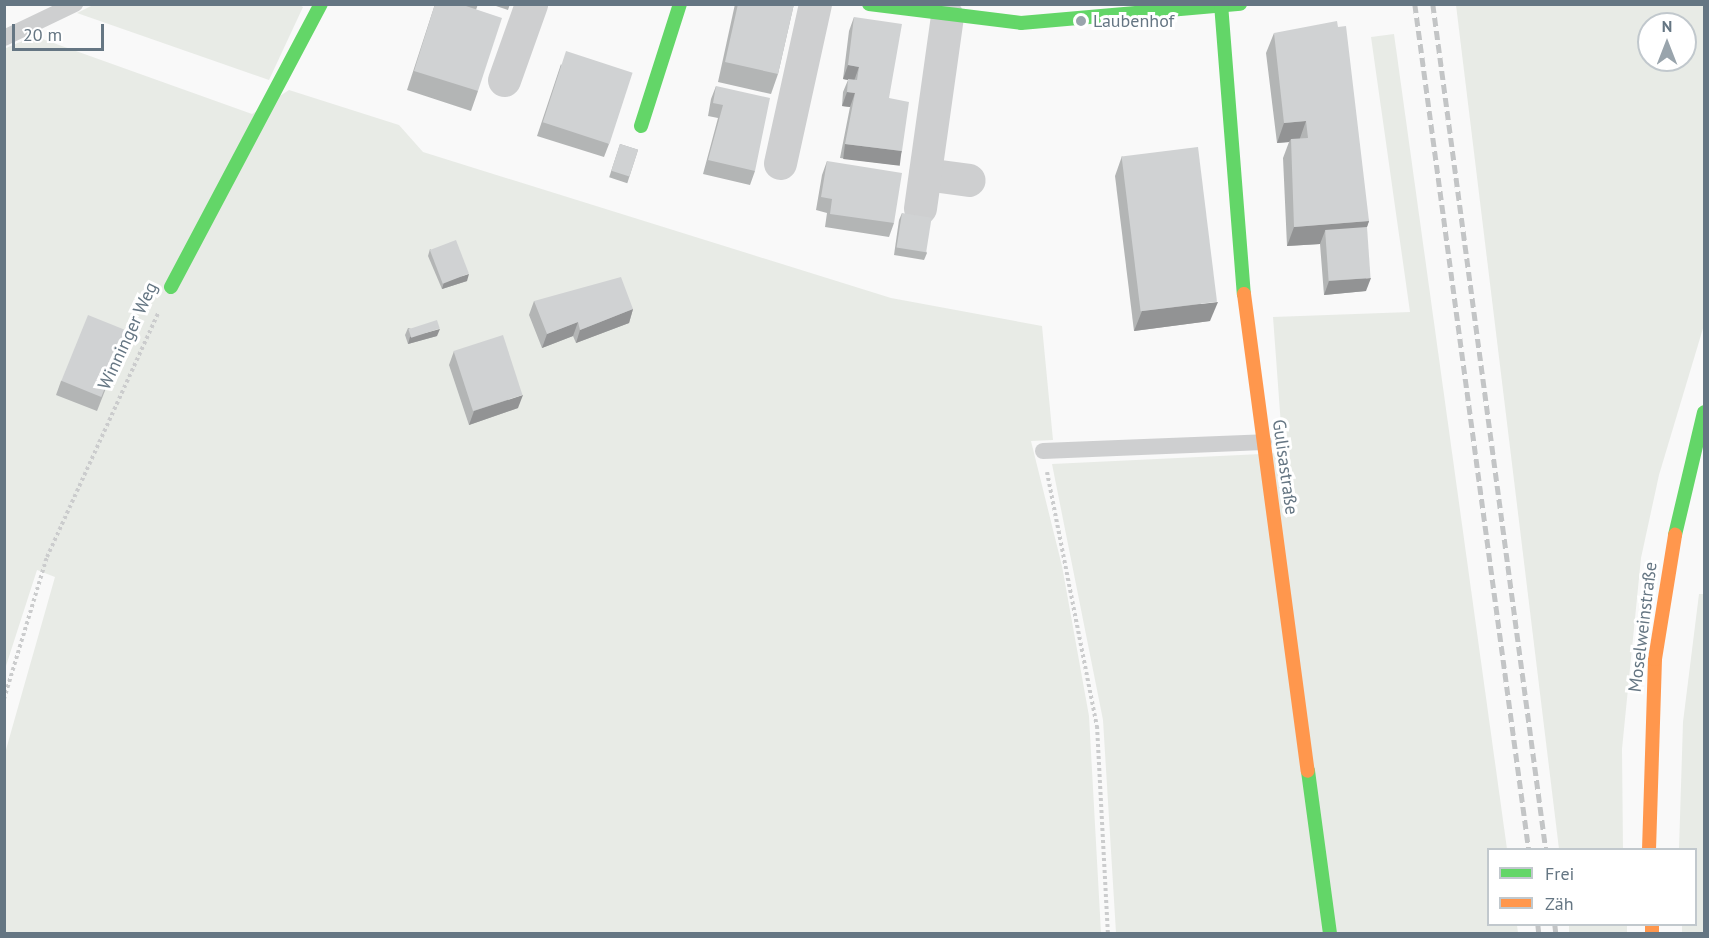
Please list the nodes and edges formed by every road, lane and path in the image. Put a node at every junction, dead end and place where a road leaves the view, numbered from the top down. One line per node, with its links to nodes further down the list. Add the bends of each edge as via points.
1 (75, 4): 10 (lane)
2 (321, 4): 17 (street, Winninger Weg)
3 (531, 4): 11 (street)
4 (680, 4): 12 (street)
5 (815, 4): 13 (street)
6 (869, 4): 9 (street)
7 (1240, 4): 8 (street)
8 (1221, 6): 9 (street, via 1031,23); 19 (street, Gulisastraße, via 1240,265)
9 (947, 16): 14 (street)
10 (4, 38)
11 (504, 80)
12 (641, 126)
13 (780, 163)
14 (925, 174): 15 (street); 16 (street)
15 (969, 180)
16 (921, 208)
17 (171, 287): 21 (path, Winninger Weg, via 47,557)
18 (1704, 412): 22 (street, Moselweinstraße, via 1670,556 1655,659)
19 (1264, 442): 20 (lane); 24 (street, Gulisastraße)
20 (1043, 451): 23 (path, via 1097,726)
21 (4, 699)
22 (1649, 848)
23 (1108, 933)
24 (1330, 933)

